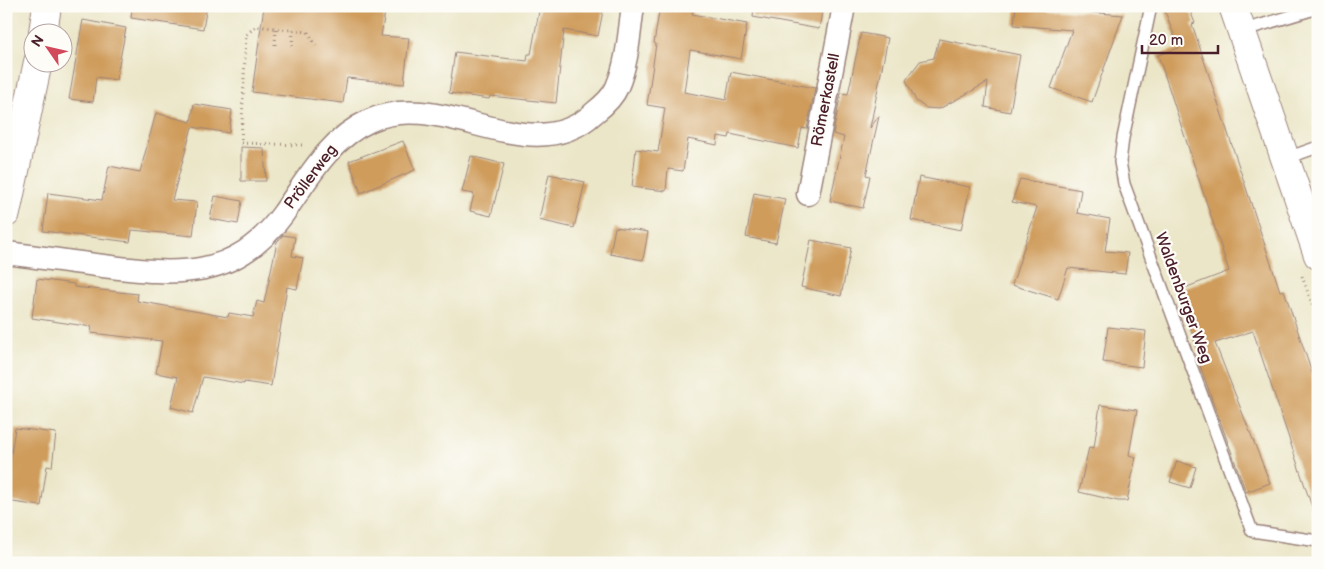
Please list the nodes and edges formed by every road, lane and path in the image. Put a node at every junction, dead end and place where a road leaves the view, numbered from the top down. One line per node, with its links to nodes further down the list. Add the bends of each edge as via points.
1 (47, 6): 7 (street)
2 (633, 6): 14 (street, Pröllerweg, via 624,67 617,88 605,104 571,129 550,135 527,135 426,113 396,113 369,120)
3 (844, 6): 17 (street, Römerkastell)
4 (1151, 6): 21 (lane, Waldenburger Weg, via 1123,138 1120,162 1124,184 1252,531)
5 (1318, 8): 6 (lane)
6 (1237, 19): 16 (street)
7 (45, 22)
8 (276, 29): 9 (path); 10 (path); 14 (path, via 256,26 246,35 241,143)
9 (293, 30): 11 (path); 12 (path, via 308,32)
10 (275, 45)
11 (292, 46)
12 (318, 49)
13 (36, 72): 18 (street)
14 (333, 146): 19 (street, Pröllerweg, via 277,223 252,248 222,264 188,272 156,272)
15 (1318, 147): 16 (lane)
16 (1284, 159): 20 (street)
17 (808, 194)
18 (6, 213)
19 (6, 253)
20 (1318, 255)
21 (1318, 541)

